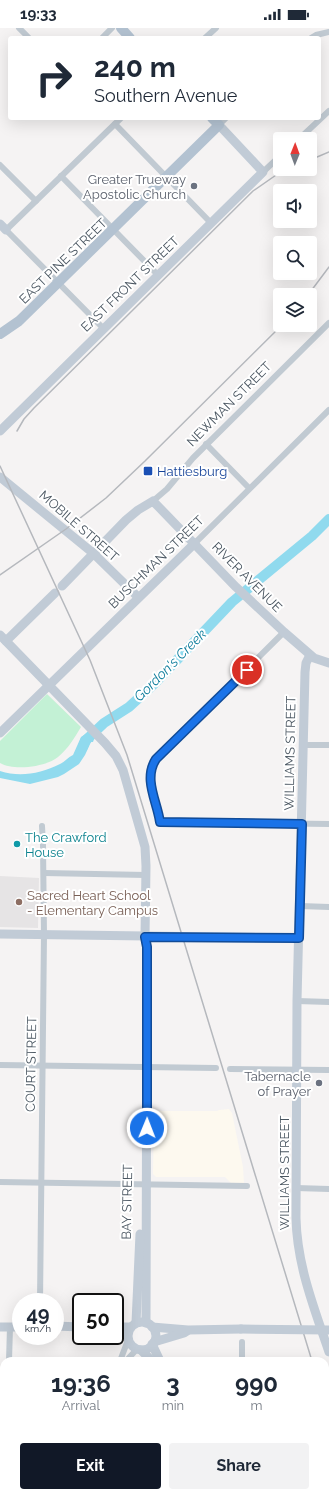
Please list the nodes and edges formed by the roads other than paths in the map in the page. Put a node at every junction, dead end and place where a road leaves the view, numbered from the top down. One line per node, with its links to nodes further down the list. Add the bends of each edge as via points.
1 (19, 28): 6 (street)
2 (112, 28): 7 (street)
3 (121, 28): 8 (main road)
4 (216, 28): 9 (street)
5 (329, 32): 10 (street)
6 (27, 36)
7 (104, 36)
8 (128, 36)
9 (207, 36)
10 (315, 36)
11 (329, 111): 12 (street)
12 (321, 118)
13 (119, 120): 16 (street)
14 (219, 120): 20 (street); 22 (main road, EAST PINE STREET)
15 (319, 120): 17 (street)
16 (115, 124): 21 (street); 22 (street)
17 (306, 132)
18 (273, 163): 20 (street, EAST FRONT STREET)
19 (0, 165): 23 (street)
20 (263, 172): 24 (street, EAST FRONT STREET)
21 (61, 176): 23 (street); 26 (street)
22 (166, 176): 24 (street); 26 (main road, EAST PINE STREET)
23 (36, 200): 25 (street)
24 (211, 223): 27 (street, EAST FRONT STREET)
25 (3, 227): 28 (street)
26 (114, 229): 27 (street); 28 (main road, EAST PINE STREET)
27 (158, 275): 30 (street, EAST FRONT STREET)
28 (58, 283): 30 (street); 31 (main road, EAST PINE STREET, via 19,321)
29 (329, 323): 34 (street, NEWMAN STREET)
30 (103, 328): 33 (street, EAST FRONT STREET)
31 (0, 334)
32 (329, 410): 36 (street, BUSCHMAN STREET)
33 (0, 431)
34 (206, 444): 36 (street); 37 (street, NEWMAN STREET, via 167,489)
35 (0, 477): 39 (street, MOBILE STREET)
36 (249, 488): 38 (street, BUSCHMAN STREET)
37 (153, 501): 38 (street, RIVER AVENUE); 39 (street, NEWMAN STREET, via 133,514)
38 (195, 543): 42 (street, BUSCHMAN STREET); 43 (street, RIVER AVENUE, via 236,587)
39 (93, 553): 40 (street, NEWMAN STREET); 42 (street, MOBILE STREET)
40 (62, 586)
41 (55, 593): 44 (street)
42 (138, 597): 47 (street, BUSCHMAN STREET)
43 (284, 632): 45 (street, RIVER AVENUE); 51 (street, via 153,763 150,779 160,822)
44 (3, 638): 47 (street, BAY STREET)
45 (310, 655): 46 (street, RIVER AVENUE); 49 (street, WILLIAMS STREET, via 305,672)
46 (329, 663)
47 (50, 685): 48 (street, BUSCHMAN STREET); 55 (street, BAY STREET, via 116,756 125,776 144,842)
48 (0, 733)
49 (303, 744): 50 (street); 51 (street, WILLIAMS STREET)
50 (329, 745)
51 (302, 824): 52 (street); 56 (street, WILLIAMS STREET)
52 (329, 824)
53 (42, 826): 54 (street, COURT STREET)
54 (44, 873): 55 (street); 59 (street, COURT STREET)
55 (146, 875): 60 (street, BAY STREET)
56 (300, 906): 57 (street); 61 (street, WILLIAMS STREET)
57 (329, 907)
58 (0, 934): 59 (street)
59 (44, 935): 60 (street); 65 (street, COURT STREET)
60 (145, 937): 61 (street); 66 (street, BAY STREET, via 141,947)
61 (299, 938): 62 (street, WILLIAMS STREET)
62 (298, 1001): 63 (street); 69 (street, WILLIAMS STREET)
63 (329, 1002)
64 (0, 1065): 65 (street)
65 (42, 1066): 66 (street); 72 (street, COURT STREET)
66 (145, 1067): 67 (street); 73 (street, BAY STREET)
67 (216, 1068)
68 (230, 1069): 69 (street)
69 (298, 1069): 70 (street); 75 (street, WILLIAMS STREET)
70 (329, 1070)
71 (0, 1182): 72 (street)
72 (41, 1183): 73 (street); 77 (street, COURT STREET)
73 (144, 1184): 74 (street); 78 (street, BAY STREET); 84 (street, BAY STREET, via 139,1274)
74 (247, 1186)
75 (296, 1188): 76 (street); 88 (street, WILLIAMS STREET, via 296,1229 300,1259)
76 (329, 1189)
77 (40, 1293)
78 (149, 1325): 82 (street); 84 (street); 86 (street, via 155,1333)
79 (0, 1327): 80 (street)
80 (10, 1328): 89 (street)
81 (124, 1330): 84 (street)
82 (188, 1330): 83 (street, bridge); 86 (street)
83 (329, 1330)
84 (131, 1331): 87 (street, via 132,1346); 90 (street)
85 (242, 1342): 94 (street)
86 (153, 1343): 87 (street, via 148,1348); 93 (street)
87 (139, 1349): 91 (street); 92 (street)
88 (329, 1352)
89 (9, 1357)
90 (121, 1357)
91 (130, 1357)
92 (148, 1357)
93 (158, 1357)
94 (242, 1357)

